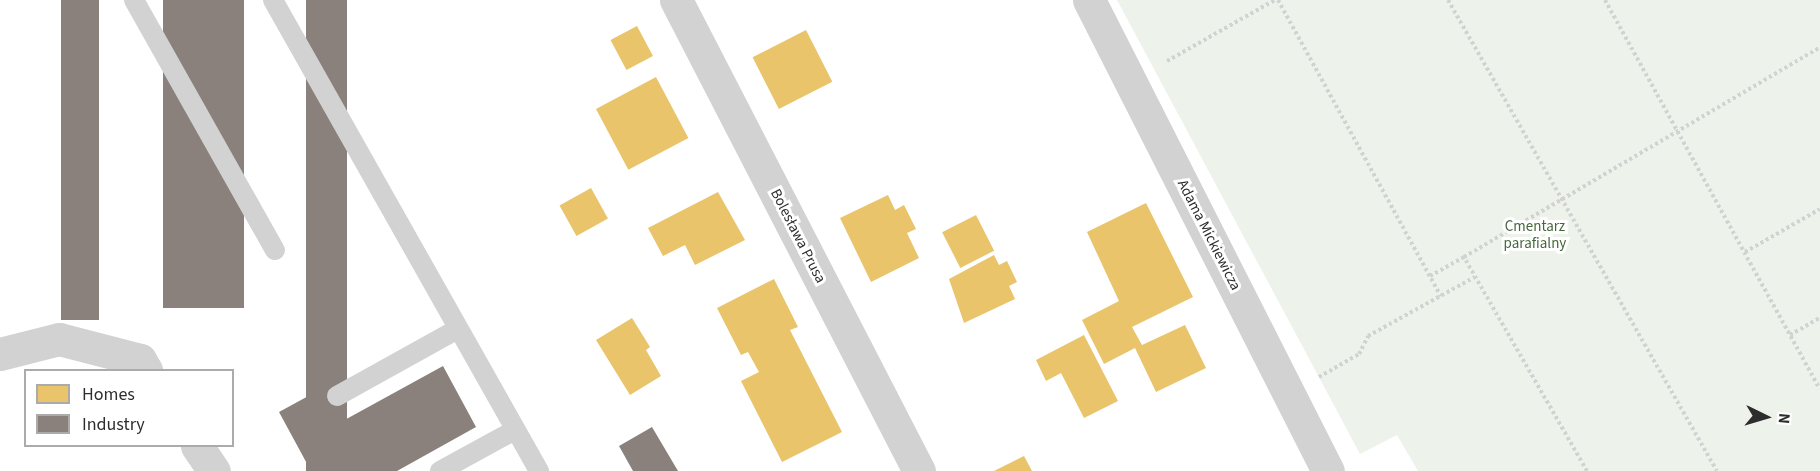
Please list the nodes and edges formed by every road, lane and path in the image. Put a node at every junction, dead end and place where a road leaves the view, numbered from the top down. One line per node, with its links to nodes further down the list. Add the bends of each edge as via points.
1 (134, 0): 13 (lane)
2 (273, 0): 20 (lane)
3 (676, 0): 32 (street, Bolesława Prusa)
4 (1089, 0): 33 (street, Adama Mickiewicza)
5 (1276, 0): 9 (path); 16 (path)
6 (1448, 0): 11 (path)
7 (1605, 0): 10 (path)
8 (1820, 47): 10 (path)
9 (1167, 61)
10 (1679, 131): 11 (path); 14 (path)
11 (1562, 199): 15 (path); 35 (path)
12 (1820, 209): 14 (path)
13 (275, 250)
14 (1745, 252): 21 (path)
15 (1464, 257): 16 (path); 17 (path)
16 (1430, 276): 18 (path)
17 (1475, 277): 18 (path); 34 (path)
18 (1441, 296): 24 (path, via 1368,336 1359,354)
19 (1820, 318): 21 (path)
20 (458, 329): 26 (lane); 27 (lane)
21 (1790, 334): 25 (path)
22 (0, 354): 23 (street, via 59,339 140,360)
23 (145, 369)
24 (1316, 378)
25 (1820, 389)
26 (337, 396)
27 (515, 430): 30 (lane); 31 (lane)
28 (198, 447): 29 (street)
29 (214, 471)
30 (441, 471)
31 (539, 471)
32 (919, 471)
33 (1328, 471)
34 (1587, 471)
35 (1717, 471)

